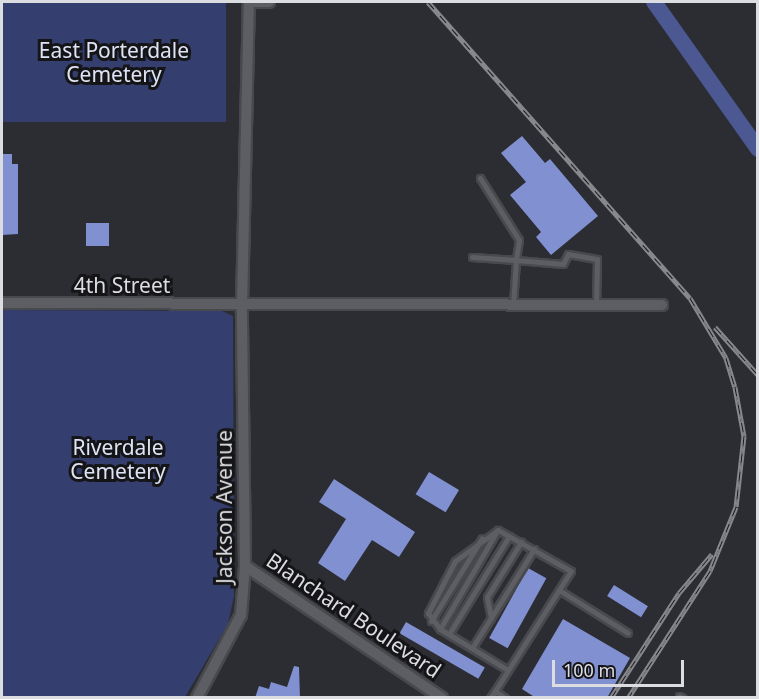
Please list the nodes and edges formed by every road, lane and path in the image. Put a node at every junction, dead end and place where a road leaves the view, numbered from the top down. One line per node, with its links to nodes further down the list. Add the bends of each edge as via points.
1 (249, 2): 2 (street); 7 (street, Jackson Avenue)
2 (269, 2)
3 (480, 178): 5 (lane, via 519,240)
4 (472, 257): 5 (lane)
5 (516, 260): 8 (lane); 9 (lane, via 563,264 568,254 597,259)
6 (2, 303): 7 (street, 4th Street)
7 (242, 305): 8 (street, 4th Street); 16 (street, Jackson Avenue)
8 (513, 305): 9 (street, 4th Street)
9 (596, 305): 10 (street, 4th Street)
10 (662, 305)
11 (498, 530): 12 (lane); 13 (lane); 20 (lane)
12 (483, 536): 19 (lane); 19 (lane, via 455,561 430,602)
13 (509, 536): 14 (lane); 22 (lane)
14 (521, 542): 15 (lane); 18 (lane, via 487,597)
15 (534, 549): 17 (lane, via 570,571); 18 (lane)
16 (245, 566): 26 (street, Jackson Avenue, via 241,615); 27 (street, Blanchard Boulevard)
17 (559, 590): 21 (lane); 24 (lane)
18 (491, 618): 23 (lane)
19 (431, 621): 20 (lane)
20 (440, 629): 22 (lane)
21 (628, 633)
22 (449, 634): 23 (lane)
23 (472, 648): 24 (lane)
24 (508, 670): 25 (lane)
25 (495, 691): 28 (lane); 29 (lane)
26 (197, 698)
27 (442, 698)
28 (490, 698)
29 (505, 698)

